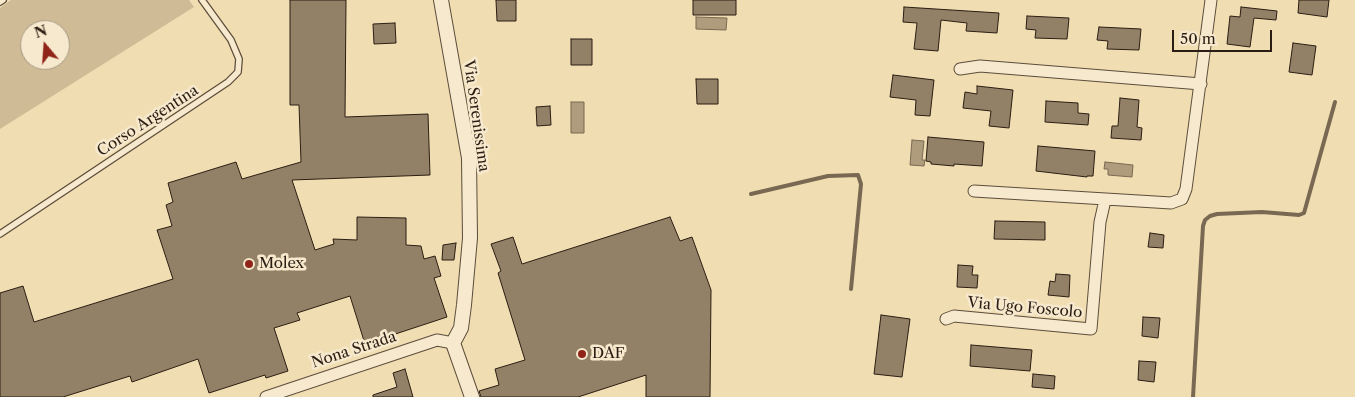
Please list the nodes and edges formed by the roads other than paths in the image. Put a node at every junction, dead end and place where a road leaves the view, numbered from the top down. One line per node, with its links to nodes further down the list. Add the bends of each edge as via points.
1 (202, 0): 8 (lane, Corso Argentina, via 231,40 239,59 238,72 228,82)
2 (441, 0): 10 (street, Via Serenissima, via 469,158 470,238 461,328)
3 (1211, 0): 5 (street)
4 (960, 69): 5 (street, via 980,66)
5 (1200, 84): 7 (street, via 1186,190 1182,199 1171,203)
6 (974, 191): 7 (street)
7 (1105, 200): 9 (street, Via Ugo Foscolo, via 1100,222 1092,329 954,316)
8 (0, 234)
9 (946, 319)
10 (453, 343): 11 (street, Nona Strada, via 437,340); 12 (street)
11 (266, 397)
12 (472, 397)

